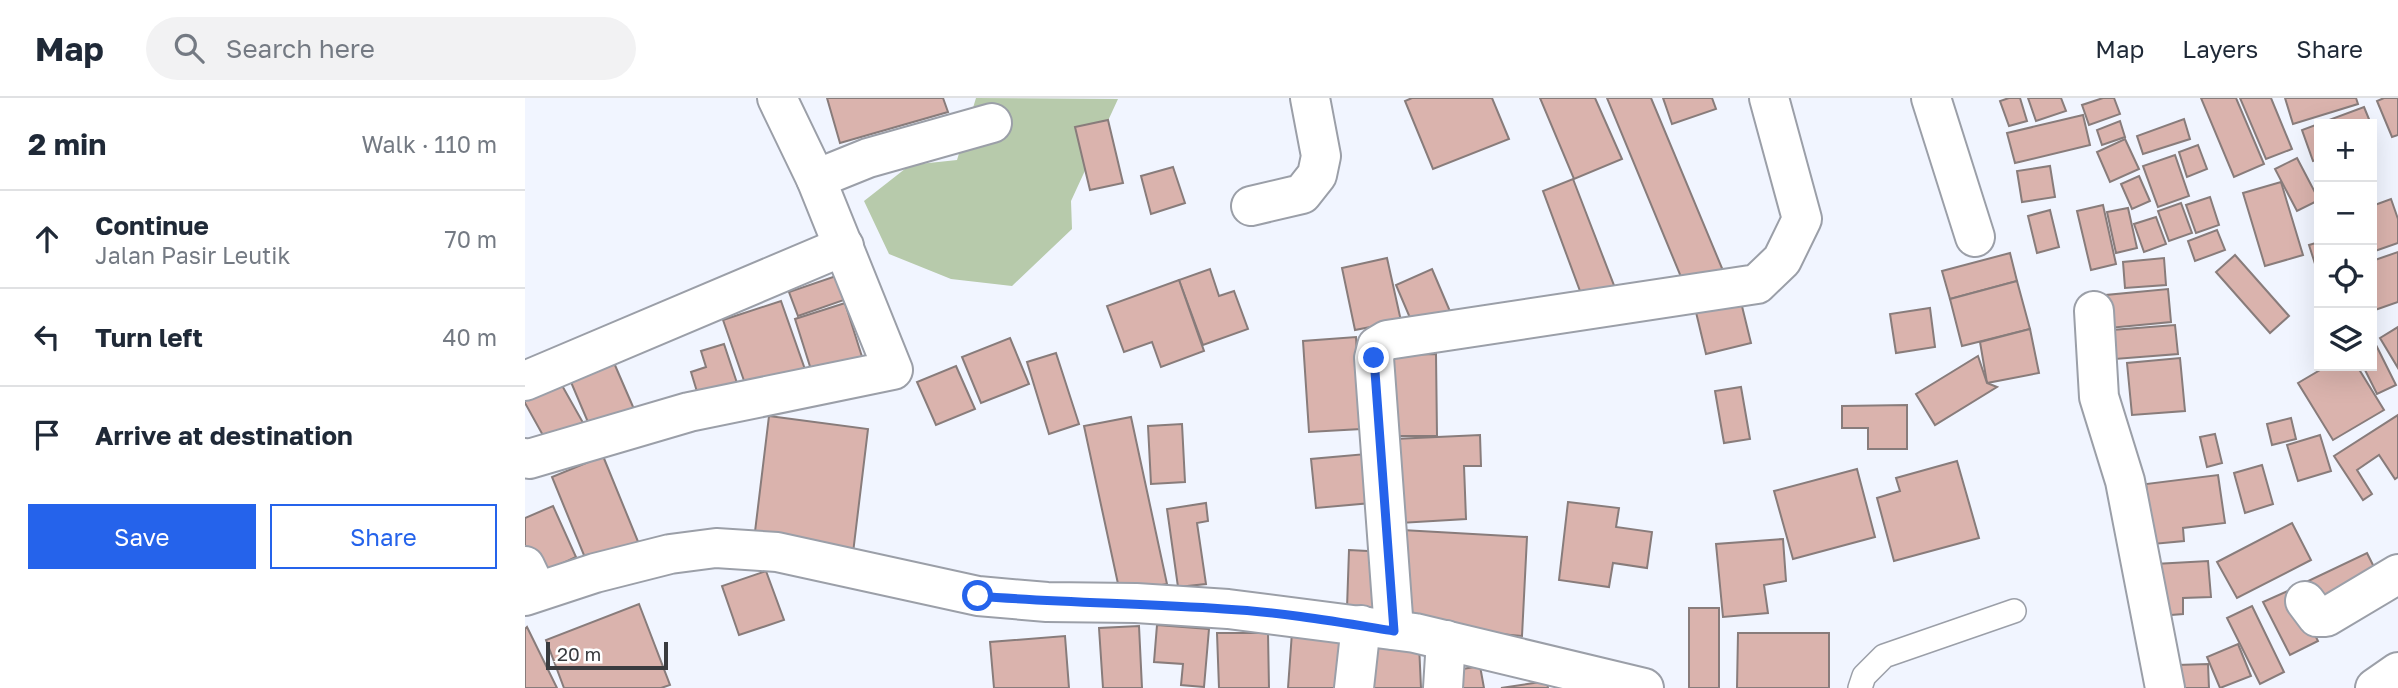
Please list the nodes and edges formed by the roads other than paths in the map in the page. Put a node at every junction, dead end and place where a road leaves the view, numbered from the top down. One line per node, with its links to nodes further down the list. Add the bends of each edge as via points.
1 (777, 98): 6 (street)
2 (1310, 98): 7 (street, via 1321,156 1317,175 1302,194)
3 (1769, 98): 17 (street, via 1802,219 1782,260 1757,284 1387,340 1377,346)
4 (1931, 98): 8 (street)
5 (992, 123): 6 (street, via 868,158)
6 (816, 178): 9 (street)
7 (1251, 206)
8 (1975, 237)
9 (844, 247): 11 (street); 12 (street, via 893,370 689,412)
10 (2094, 311): 24 (street, via 2099,397 2125,481)
11 (525, 381)
12 (525, 458)
13 (2398, 574): 15 (street, via 2326,617 2317,617)
14 (529, 584): 17 (street, via 670,554 747,549 978,596 1228,609)
15 (2305, 601)
16 (2014, 611): 23 (lane, via 1884,656 1864,676)
17 (1378, 628): 18 (street); 20 (street)
18 (1446, 640): 21 (street); 22 (street)
19 (2398, 672): 25 (street)
20 (1354, 688)
21 (1443, 688)
22 (1644, 688)
23 (1860, 688)
24 (2165, 688)
25 (2375, 688)

